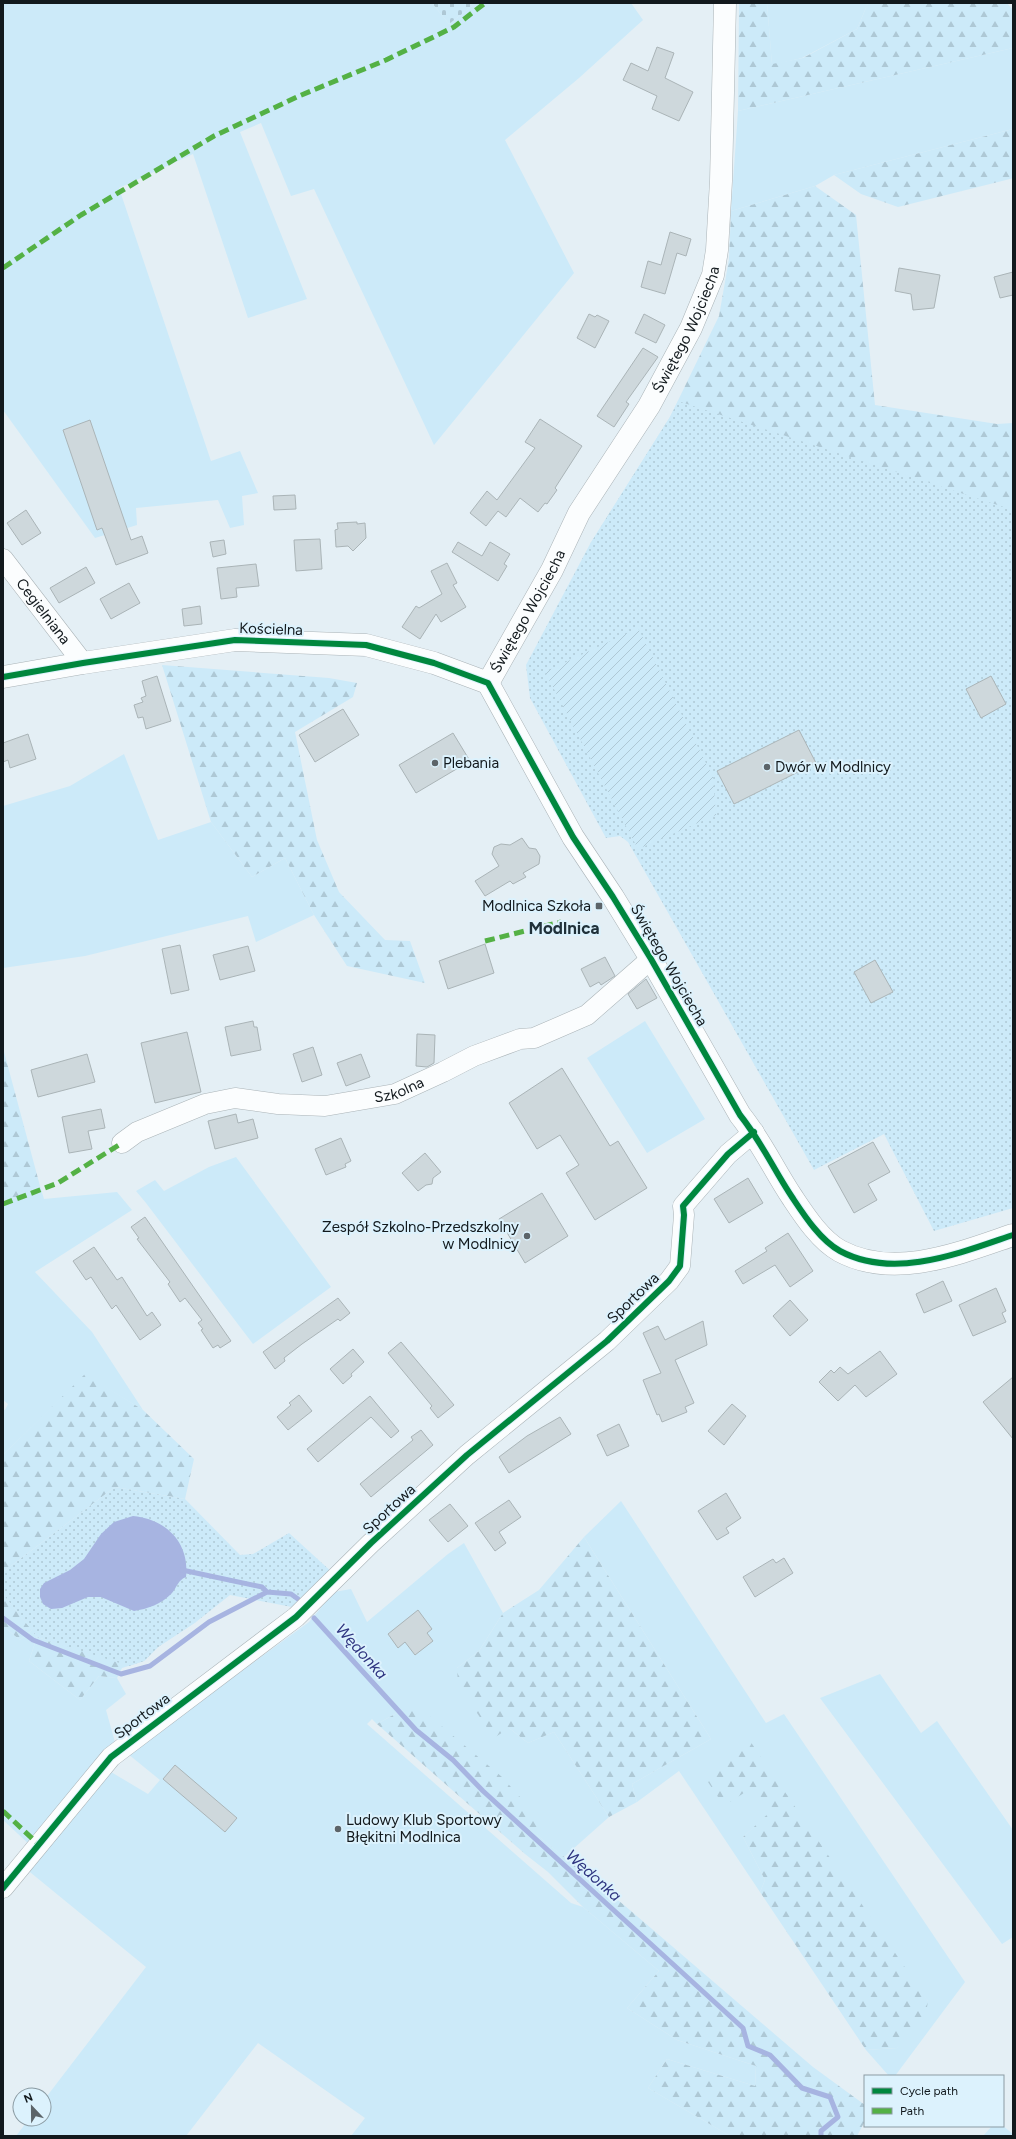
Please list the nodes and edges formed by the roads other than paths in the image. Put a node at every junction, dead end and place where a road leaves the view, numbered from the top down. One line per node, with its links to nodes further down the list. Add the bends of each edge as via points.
1 (725, 3): 5 (street, Świętego Wojciecha, via 721,181 713,275 691,328 649,406 579,513 552,570)
2 (3, 559): 3 (street, Cegielniana)
3 (84, 662): 4 (street, Kościelna); 5 (street, Kościelna, via 235,640 366,645 434,663)
4 (3, 677)
5 (488, 682): 6 (street, Świętego Wojciecha, via 573,837)
6 (651, 959): 7 (street, Świętego Wojciecha, via 740,1115); 8 (street, Szkolna, via 587,1015 534,1038 520,1039 474,1056 395,1094 325,1106 278,1104 235,1098 204,1104 137,1132)
7 (754, 1132): 9 (street, Świętego Wojciecha, via 800,1208 820,1232 841,1251 877,1263 904,1263 943,1257); 10 (street, Sportowa, via 728,1154 683,1206 680,1266 669,1282 607,1341 467,1455 371,1543 296,1617 110,1757)
8 (122, 1143)
9 (1013, 1235)
10 (3, 1888)

